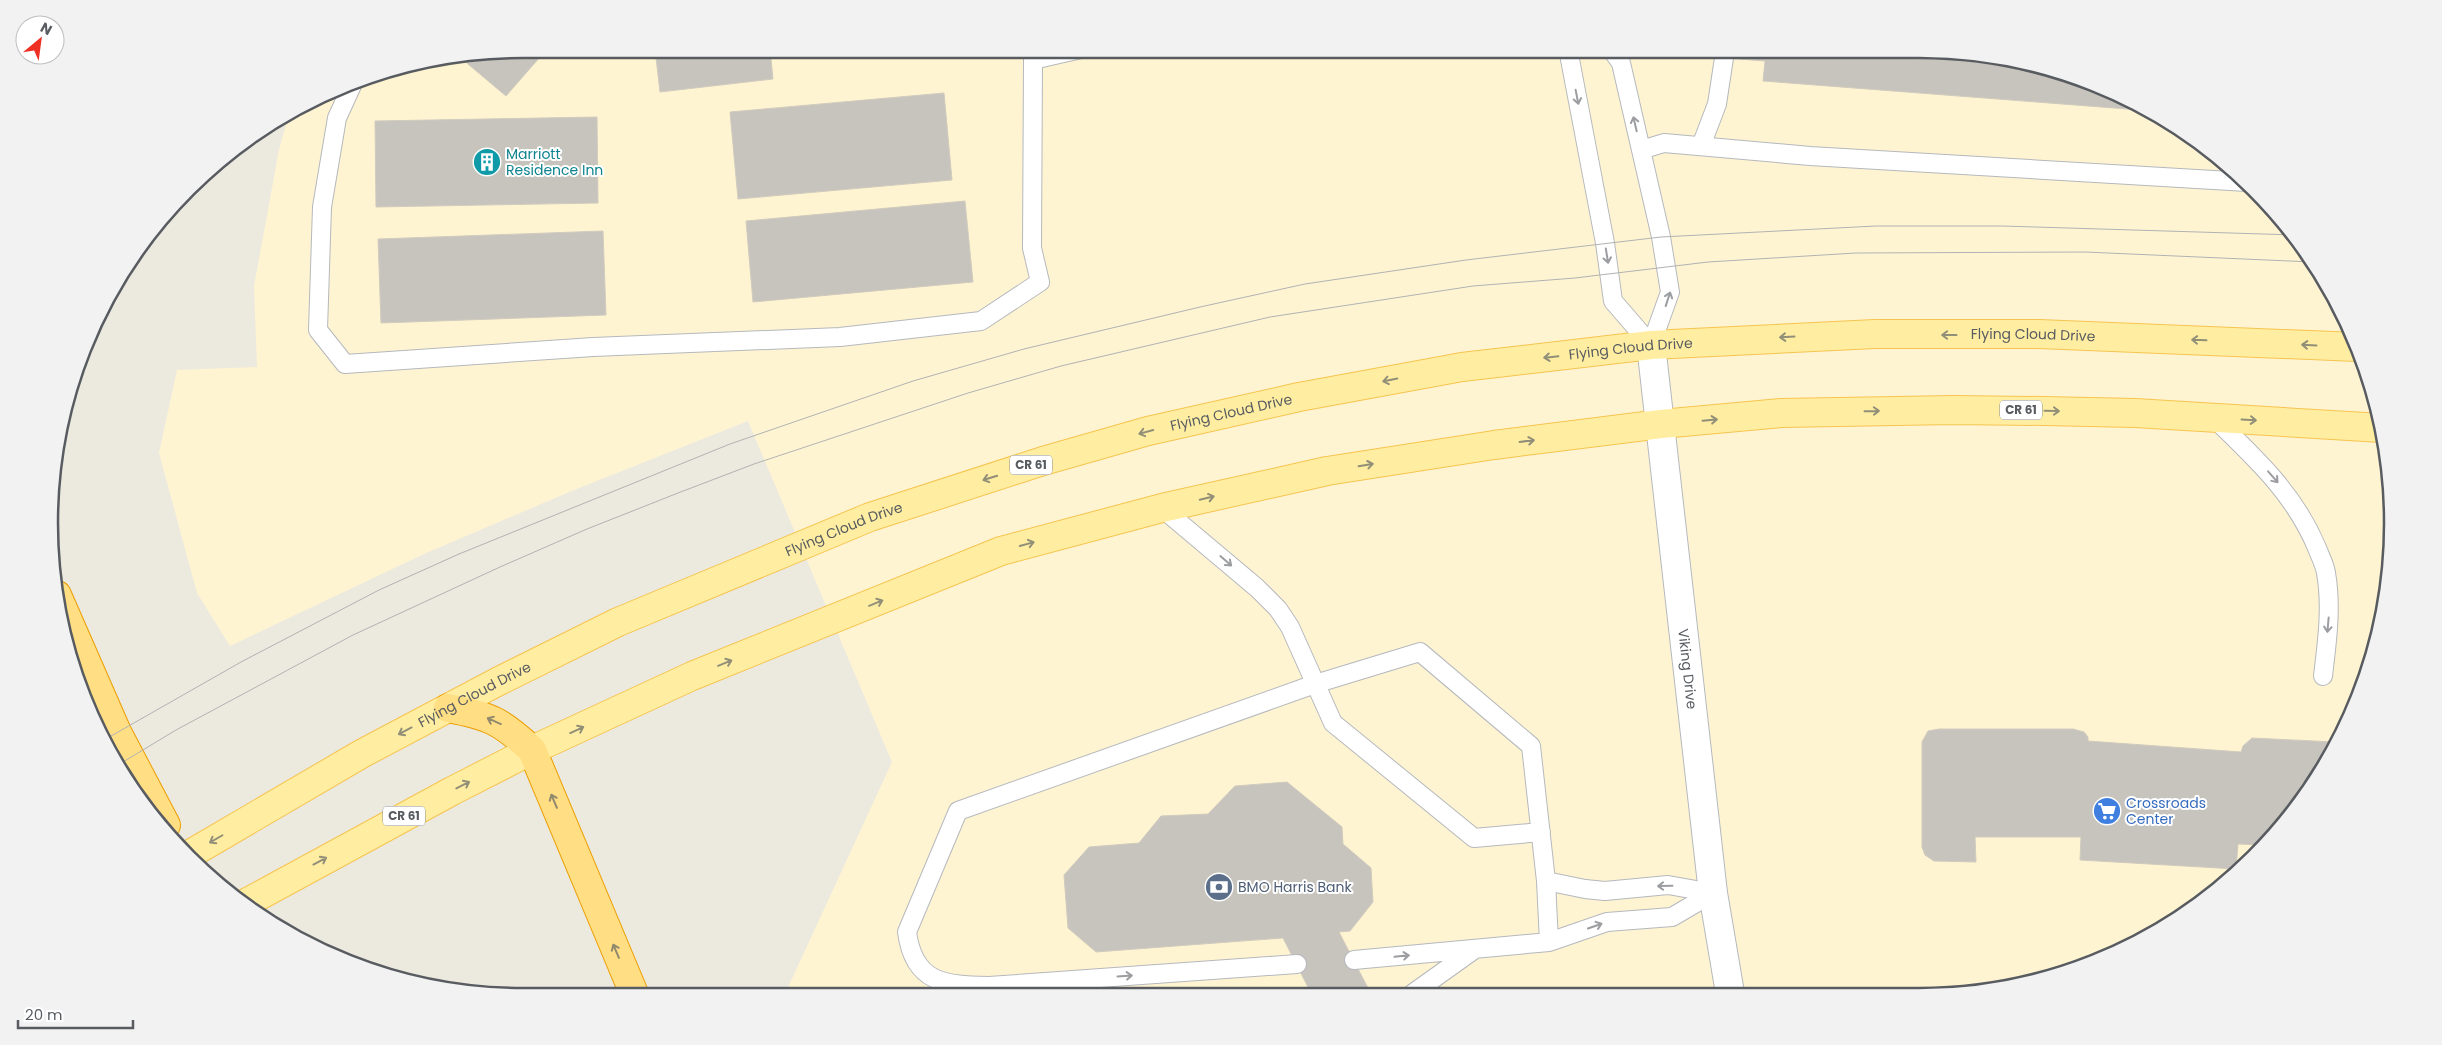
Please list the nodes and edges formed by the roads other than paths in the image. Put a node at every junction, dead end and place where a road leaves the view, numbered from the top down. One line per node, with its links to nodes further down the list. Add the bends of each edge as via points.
1 (1042, 58): 5 (lane, via 1033,60 1032,248 1040,282 981,321 840,337 593,346 345,364 318,330 322,207 336,118)
2 (1570, 58): 9 (lane, one-way to 9, via 1614,302)
3 (1618, 58): 7 (lane, one-way to 3)
4 (1724, 58): 6 (lane, via 1717,104)
5 (349, 91)
6 (1701, 146): 7 (lane, via 1664,143); 8 (lane, via 1810,156)
7 (1641, 150): 9 (lane, one-way to 7, via 1670,292)
8 (2235, 181)
9 (1651, 345): 10 (main road, Flying Cloud Drive / CR 61, one-way to 9, via 2039,334 1865,334); 12 (street, Viking Drive); 18 (main road, Flying Cloud Drive / CR 61, one-way to 18, via 1462,366 1299,397 1148,431 1043,461 870,516 705,584 618,622)
10 (2350, 347)
11 (2214, 418): 12 (main road, CR 61, one-way to 11, via 1781,413 1953,410 2135,413); 13 (main road, CR 61, one-way to 13); 16 (lane, one-way to 16, via 2274,477 2294,503 2312,538 2327,580 2329,613)
12 (1661, 424): 14 (main road, CR 61, one-way to 12, via 1328,471 1494,445); 24 (street, Viking Drive)
13 (2375, 428)
14 (1162, 508): 17 (lane, one-way to 17, via 1278,609 1290,627); 19 (main road, CR 61, one-way to 14, via 692,676 1001,551)
15 (67, 618): 20 (highway, via 117,732)
16 (2324, 676)
17 (1316, 684): 21 (lane, via 1333,723 1474,838); 21 (lane, via 1420,652 1531,746); 30 (lane, via 958,811 907,932 910,950 920,968 934,979 953,985)
18 (448, 708): 19 (highway, one-way to 18, via 499,722); 22 (main road, Flying Cloud Drive / CR 61, one-way to 22)
19 (532, 750): 25 (main road, CR 61, one-way to 19); 31 (highway, one-way to 19)
20 (158, 811)
21 (1541, 832): 23 (lane)
22 (195, 852)
23 (1546, 881): 24 (lane, one-way to 23, via 1668,885 1605,891); 26 (lane)
24 (1713, 893): 26 (lane, one-way to 24, via 1607,922 1672,916); 34 (street, Viking Drive)
25 (251, 900)
26 (1549, 942): 27 (lane)
27 (1476, 948): 28 (lane, one-way to 27); 33 (lane)
28 (1354, 960)
29 (1297, 964): 30 (lane, one-way to 29)
30 (1024, 984): 32 (lane)
31 (632, 988)
32 (1036, 988)
33 (1420, 988)
34 (1729, 988)

